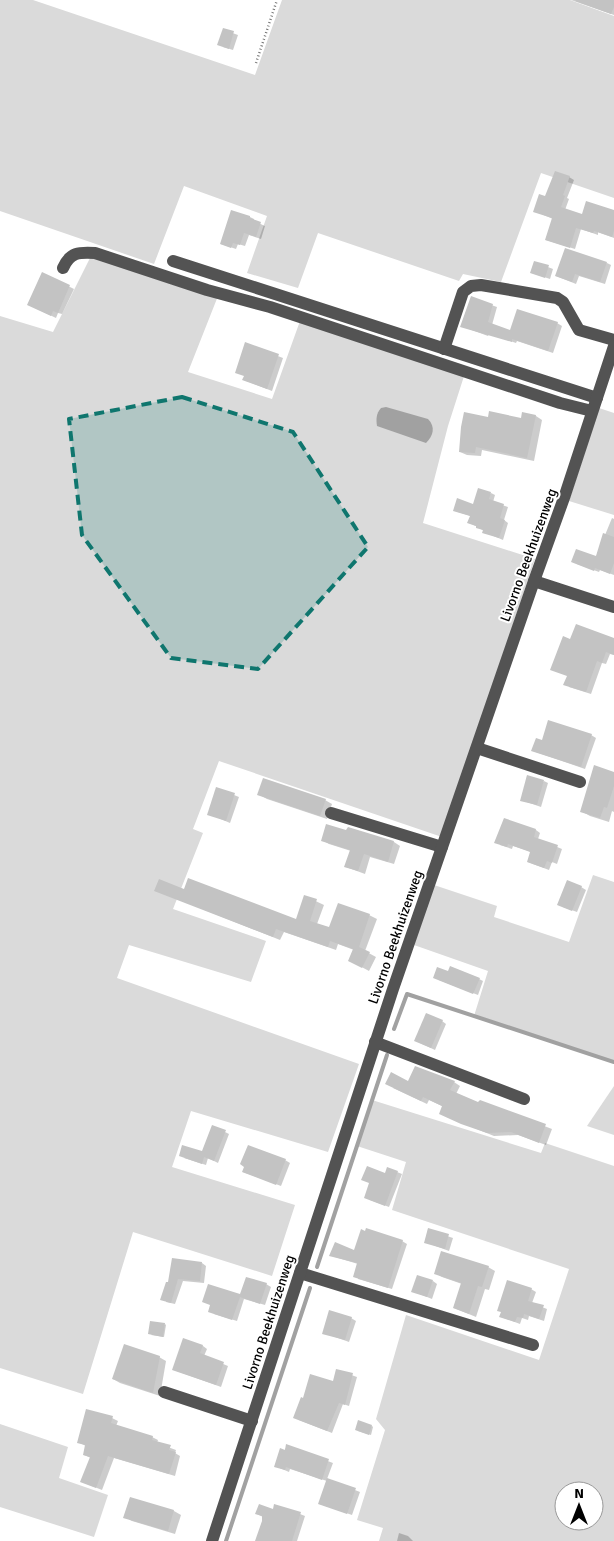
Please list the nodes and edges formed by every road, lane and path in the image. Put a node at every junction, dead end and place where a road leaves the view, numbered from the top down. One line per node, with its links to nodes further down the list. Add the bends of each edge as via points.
1 (277, 0): 2 (path)
2 (256, 63)
3 (173, 261): 7 (street)
4 (63, 268): 9 (street, via 73,255 95,253)
5 (614, 340): 7 (street, via 579,330 563,302 557,298 481,285 471,286 462,292)
6 (614, 346): 8 (street, Livorno Beekhuizenweg)
7 (444, 349): 8 (street)
8 (597, 398): 9 (street, Livorno Beekhuizenweg)
9 (592, 411): 10 (street, Livorno Beekhuizenweg)
10 (534, 581): 11 (street); 12 (street, Livorno Beekhuizenweg)
11 (614, 607)
12 (477, 748): 13 (street); 15 (street, Livorno Beekhuizenweg)
13 (580, 782)
14 (331, 813): 15 (street)
15 (442, 847): 16 (street, Livorno Beekhuizenweg)
16 (375, 1042): 17 (street); 18 (street, Livorno Beekhuizenweg)
17 (524, 1099)
18 (300, 1273): 19 (street); 21 (street, Livorno Beekhuizenweg)
19 (533, 1345)
20 (164, 1392): 21 (street)
21 (252, 1421): 22 (street, Livorno Beekhuizenweg)
22 (212, 1541)

